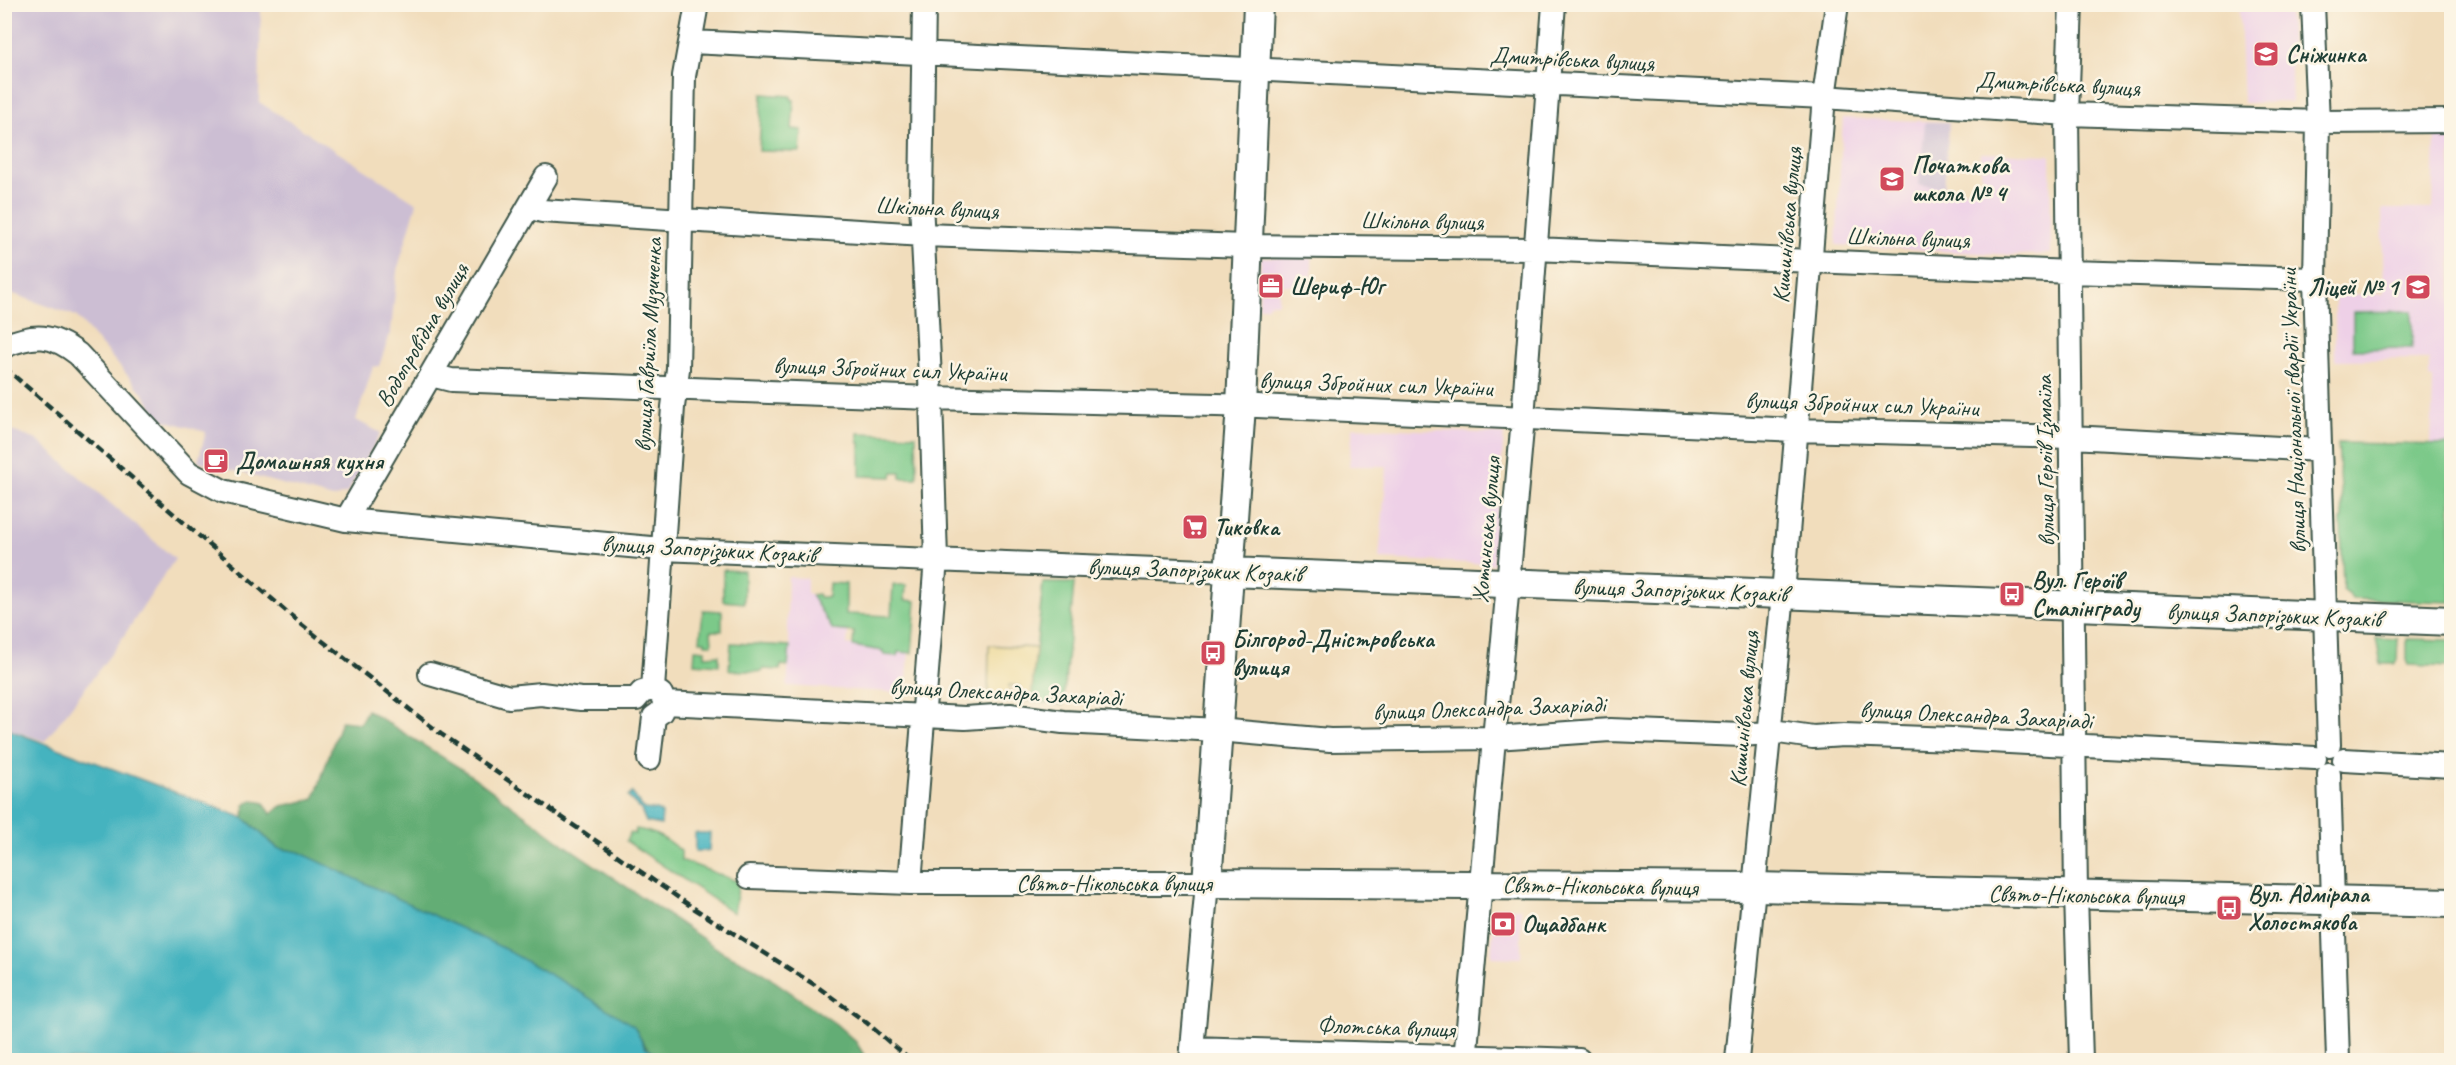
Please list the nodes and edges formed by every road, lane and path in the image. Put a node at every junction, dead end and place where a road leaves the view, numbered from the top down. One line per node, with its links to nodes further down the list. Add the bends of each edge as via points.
1 (697, 4): 8 (street, вулиця Гавриїла Музиченка)
2 (924, 4): 9 (street)
3 (1258, 4): 10 (main road)
4 (1554, 4): 11 (street, Хотинська вулиця)
5 (1837, 4): 12 (street, Кишинівська вулиця)
6 (2071, 4): 13 (street, вулиця Героїв Ізмаїла)
7 (2313, 4): 15 (street, вулиця Національної гвардії України)
8 (691, 42): 9 (street, Дмитрівська вулиця); 18 (street, вулиця Гавриїла Музиченка, via 684,76)
9 (921, 55): 10 (street, Дмитрівська вулиця); 19 (street)
10 (1254, 68): 11 (street, Дмитрівська вулиця); 20 (main road)
11 (1548, 85): 12 (street, Дмитрівська вулиця); 21 (street, Хотинська вулиця)
12 (1824, 97): 13 (street, Дмитрівська вулиця); 22 (street, Кишинівська вулиця)
13 (2067, 114): 15 (street, Дмитрівська вулиця); 23 (street, вулиця Героїв Ізмаїла)
14 (2451, 121): 15 (street, Дмитрівська вулиця)
15 (2318, 122): 24 (street, вулиця Національної гвардії України)
16 (546, 177): 17 (street, Водопровідна вулиця)
17 (529, 207): 18 (street, Шкільна вулиця); 26 (street, Водопровідна вулиця)
18 (682, 220): 19 (street, Шкільна вулиця); 27 (street, вулиця Гавриїла Музиченка)
19 (923, 236): 20 (street, Шкільна вулиця); 28 (street)
20 (1246, 246): 21 (street, Шкільна вулиця); 29 (main road)
21 (1535, 249): 22 (street, Шкільна вулиця); 30 (street, Хотинська вулиця)
22 (1812, 262): 23 (street, Шкільна вулиця); 31 (street, Кишинівська вулиця)
23 (2069, 272): 24 (street, Шкільна вулиця); 32 (street, вулиця Героїв Ізмаїла)
24 (2315, 279): 33 (street, вулиця Національної гвардії України)
25 (4, 346): 34 (street, вулиця Запорізьких Козаків, via 21,339 62,342 78,354 189,473 223,491)
26 (430, 375): 27 (street, вулиця Збройних сил України, via 451,380); 34 (street, Водопровідна вулиця)
27 (675, 389): 28 (street, вулиця Збройних сил України); 35 (street, вулиця Гавриїла Музиченка)
28 (931, 398): 29 (street, вулиця Збройних сил України); 36 (street)
29 (1241, 406): 30 (street, вулиця Збройних сил України); 37 (main road)
30 (1522, 418): 31 (street, вулиця Збройних сил України); 38 (street, Хотинська вулиця)
31 (1796, 430): 32 (street, вулиця Збройних сил України); 39 (street, Кишинівська вулиця)
32 (2072, 437): 33 (street, вулиця Збройних сил України); 40 (street, вулиця Героїв Ізмаїла)
33 (2320, 450): 41 (street, вулиця Національної гвардії України)
34 (346, 520): 35 (street, вулиця Запорізьких Козаків)
35 (662, 549): 36 (street, вулиця Запорізьких Козаків); 44 (street, вулиця Гавриїла Музиченка)
36 (936, 559): 37 (street, вулиця Запорізьких Козаків); 45 (street)
37 (1230, 572): 38 (main road, вулиця Запорізьких Козаків); 46 (main road)
38 (1508, 582): 39 (main road, вулиця Запорізьких Козаків); 48 (street, Хотинська вулиця)
39 (1783, 594): 40 (main road, вулиця Запорізьких Козаків); 47 (street, Кишинівська вулиця)
40 (2074, 607): 41 (main road, вулиця Запорізьких Козаків); 49 (street, вулиця Героїв Ізмаїла)
41 (2325, 618): 42 (main road, вулиця Запорізьких Козаків); 51 (street, вулиця Національної гвардії України)
42 (2451, 621)
43 (430, 675): 44 (street, вулиця Олександра Захаріаді, via 509,697 541,694)
44 (652, 702): 45 (street, вулиця Олександра Захаріаді); 50 (street, вулиця Гавриїла Музиченка)
45 (922, 715): 46 (street, вулиця Олександра Захаріаді, via 1010,715 1063,722); 54 (street)
46 (1218, 730): 48 (street, вулиця Олександра Захаріаді, via 1330,740); 55 (main road)
47 (1769, 733): 48 (street, вулиця Олександра Захаріаді, via 1610,730); 49 (street, вулиця Олександра Захаріаді); 57 (street, Кишинівська вулиця)
48 (1495, 738): 56 (street, Хотинська вулиця)
49 (2076, 747): 51 (street, вулиця Олександра Захаріаді); 58 (street, вулиця Героїв Ізмаїла)
50 (650, 759)
51 (2329, 759): 52 (street, вулиця Олександра Захаріаді); 59 (street, вулиця Національної гвардії України)
52 (2451, 766)
53 (749, 877): 54 (street, Свято-Нікольська вулиця)
54 (910, 882): 55 (street, Свято-Нікольська вулиця)
55 (1207, 883): 56 (main road, Свято-Нікольська вулиця); 61 (street)
56 (1480, 885): 57 (main road, Свято-Нікольська вулиця); 62 (street, Хотинська вулиця)
57 (1755, 887): 58 (main road, Свято-Нікольська вулиця); 64 (street, Кишинівська вулиця)
58 (2076, 895): 59 (main road, Свято-Нікольська вулиця); 65 (street, вулиця Героїв Ізмаїла)
59 (2332, 901): 60 (main road, Свято-Нікольська вулиця); 66 (street, вулиця Національної гвардії України)
60 (2451, 903)
61 (1191, 1054): 62 (street, Флотська вулиця)
62 (1465, 1059): 63 (street, Флотська вулиця)
63 (1579, 1060)
64 (1737, 1060)
65 (2081, 1060)
66 (2338, 1060)

